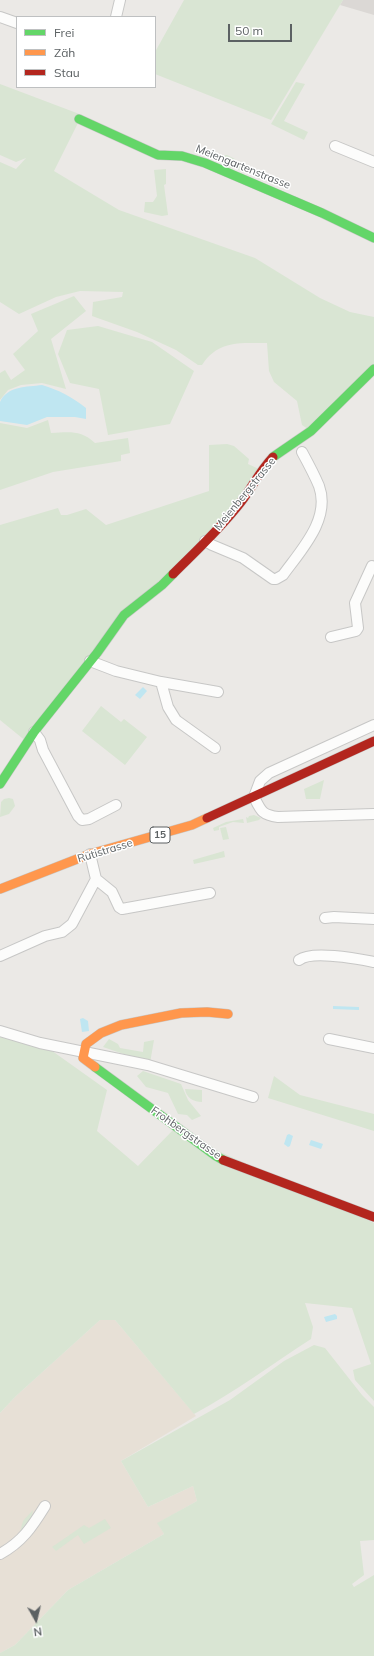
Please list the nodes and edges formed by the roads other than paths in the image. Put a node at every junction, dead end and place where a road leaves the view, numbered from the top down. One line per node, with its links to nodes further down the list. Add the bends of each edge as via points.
1 (120, 0): 2 (street)
2 (116, 16)
3 (0, 17): 4 (street)
4 (16, 23)
5 (79, 119): 8 (street, Meiengartenstrasse, via 158,155 182,156 205,163)
6 (335, 146): 7 (street)
7 (374, 162)
8 (374, 238)
9 (374, 369): 11 (street, Meienbergstrasse, via 311,431 273,457 261,470 241,502)
10 (302, 452): 11 (street, via 319,487 322,509 313,531 284,575 273,579 243,558)
11 (205, 541): 14 (street, Meienbergstrasse, via 162,585 124,615)
12 (373, 565): 13 (street, via 355,603 358,628 356,631)
13 (331, 637)
14 (90, 661): 15 (street, via 116,671); 18 (street, Meienbergstrasse)
15 (161, 682): 16 (street); 20 (street, via 168,708 176,720)
16 (218, 692)
17 (374, 724): 22 (street, via 269,773 260,781)
18 (34, 732): 21 (street, Meienbergstrasse); 23 (street, via 82,820)
19 (374, 741): 22 (street, Rütistrasse / 15)
20 (216, 748)
21 (0, 784)
22 (254, 797): 24 (street, via 260,809 269,816); 25 (street, Rütistrasse / 15, via 186,828)
23 (116, 805)
24 (374, 814)
25 (90, 854): 26 (street); 27 (street, Rütistrasse / 15)
26 (96, 879): 28 (street, via 112,892 122,909); 31 (street, via 72,924 62,932 45,936)
27 (0, 889)
28 (210, 892)
29 (325, 918): 30 (street)
30 (374, 919)
31 (0, 956)
32 (299, 960): 33 (street, via 309,955)
33 (374, 962)
34 (228, 1014): 38 (street, via 181,1014 121,1025 92,1038)
35 (0, 1031): 38 (street, via 40,1043)
36 (329, 1039): 37 (street)
37 (374, 1048)
38 (83, 1051): 39 (street, via 180,1074); 40 (street, Frohbergstrasse, via 82,1058 216,1156)
39 (253, 1097)
40 (374, 1217)
41 (45, 1506): 42 (street, via 31,1529)
42 (0, 1554)

